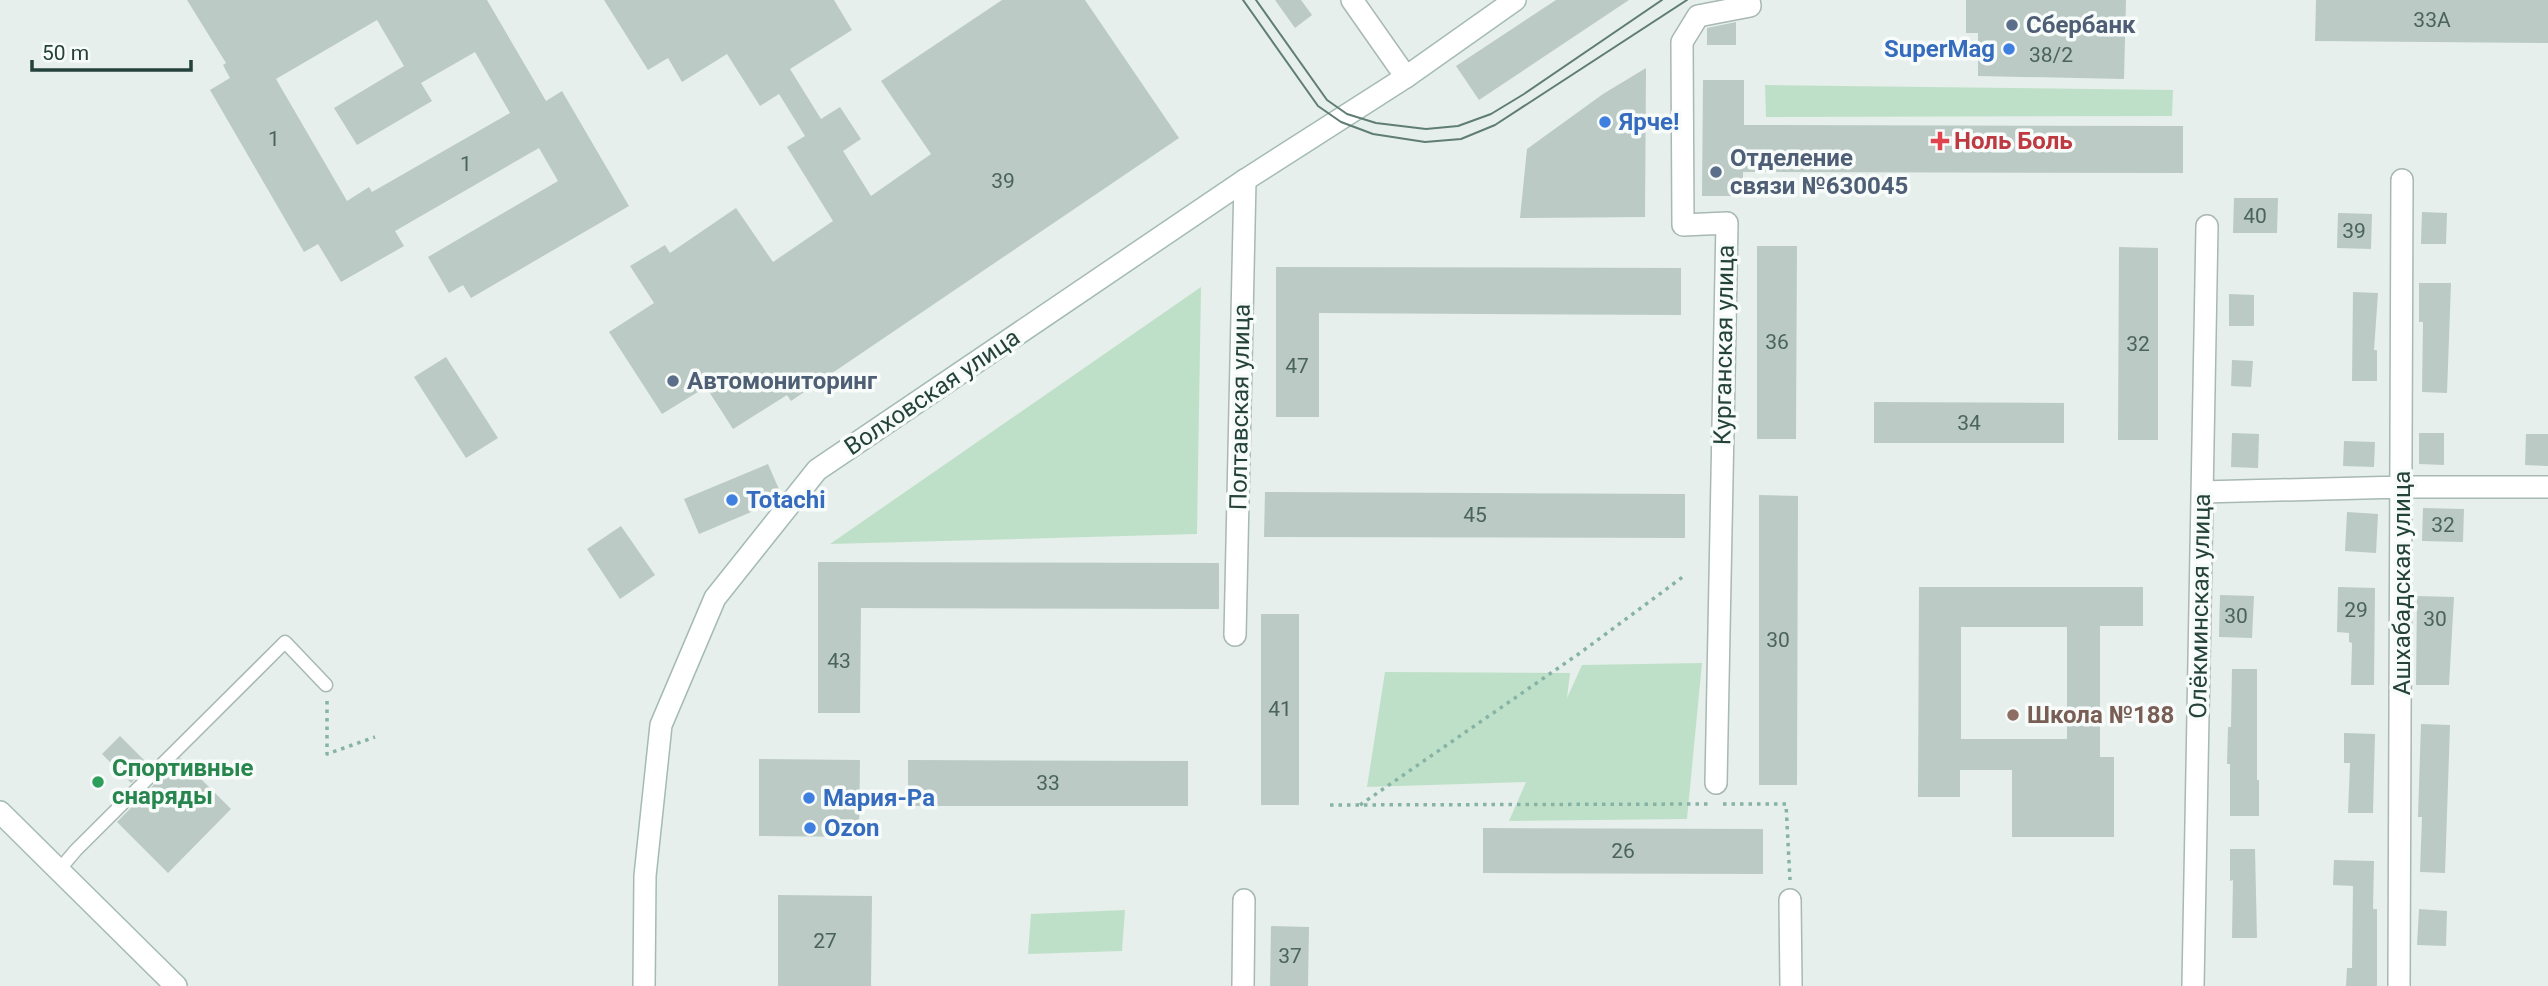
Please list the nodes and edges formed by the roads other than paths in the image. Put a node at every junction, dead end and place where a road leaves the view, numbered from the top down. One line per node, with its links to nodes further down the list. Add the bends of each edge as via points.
1 (1352, 0): 4 (street)
2 (1515, 0): 4 (street, Волховская улица)
3 (1749, 0): 13 (street, Курганская улица, via 1750,6 1698,16 1682,42 1683,225 1727,223)
4 (1406, 76): 5 (street, Волховская улица)
5 (1245, 180): 11 (street, Полтавская улица); 19 (street, Волховская улица, via 817,470 715,598 661,725 645,876)
6 (2402, 180): 8 (street, Ашхабадская улица)
7 (2207, 226): 10 (street, Олёкминская улица)
8 (2402, 487): 9 (street); 10 (street); 23 (street, Ашхабадская улица)
9 (2548, 487)
10 (2202, 492): 22 (street, Олёкминская улица)
11 (1235, 635)
12 (327, 685): 15 (lane, via 285,642)
13 (1716, 783)
14 (0, 812): 15 (street)
15 (59, 870): 18 (street)
16 (1244, 900): 20 (street)
17 (1790, 900): 21 (street)
18 (176, 986)
19 (644, 986)
20 (1243, 986)
21 (1791, 986)
22 (2193, 986)
23 (2399, 986)

